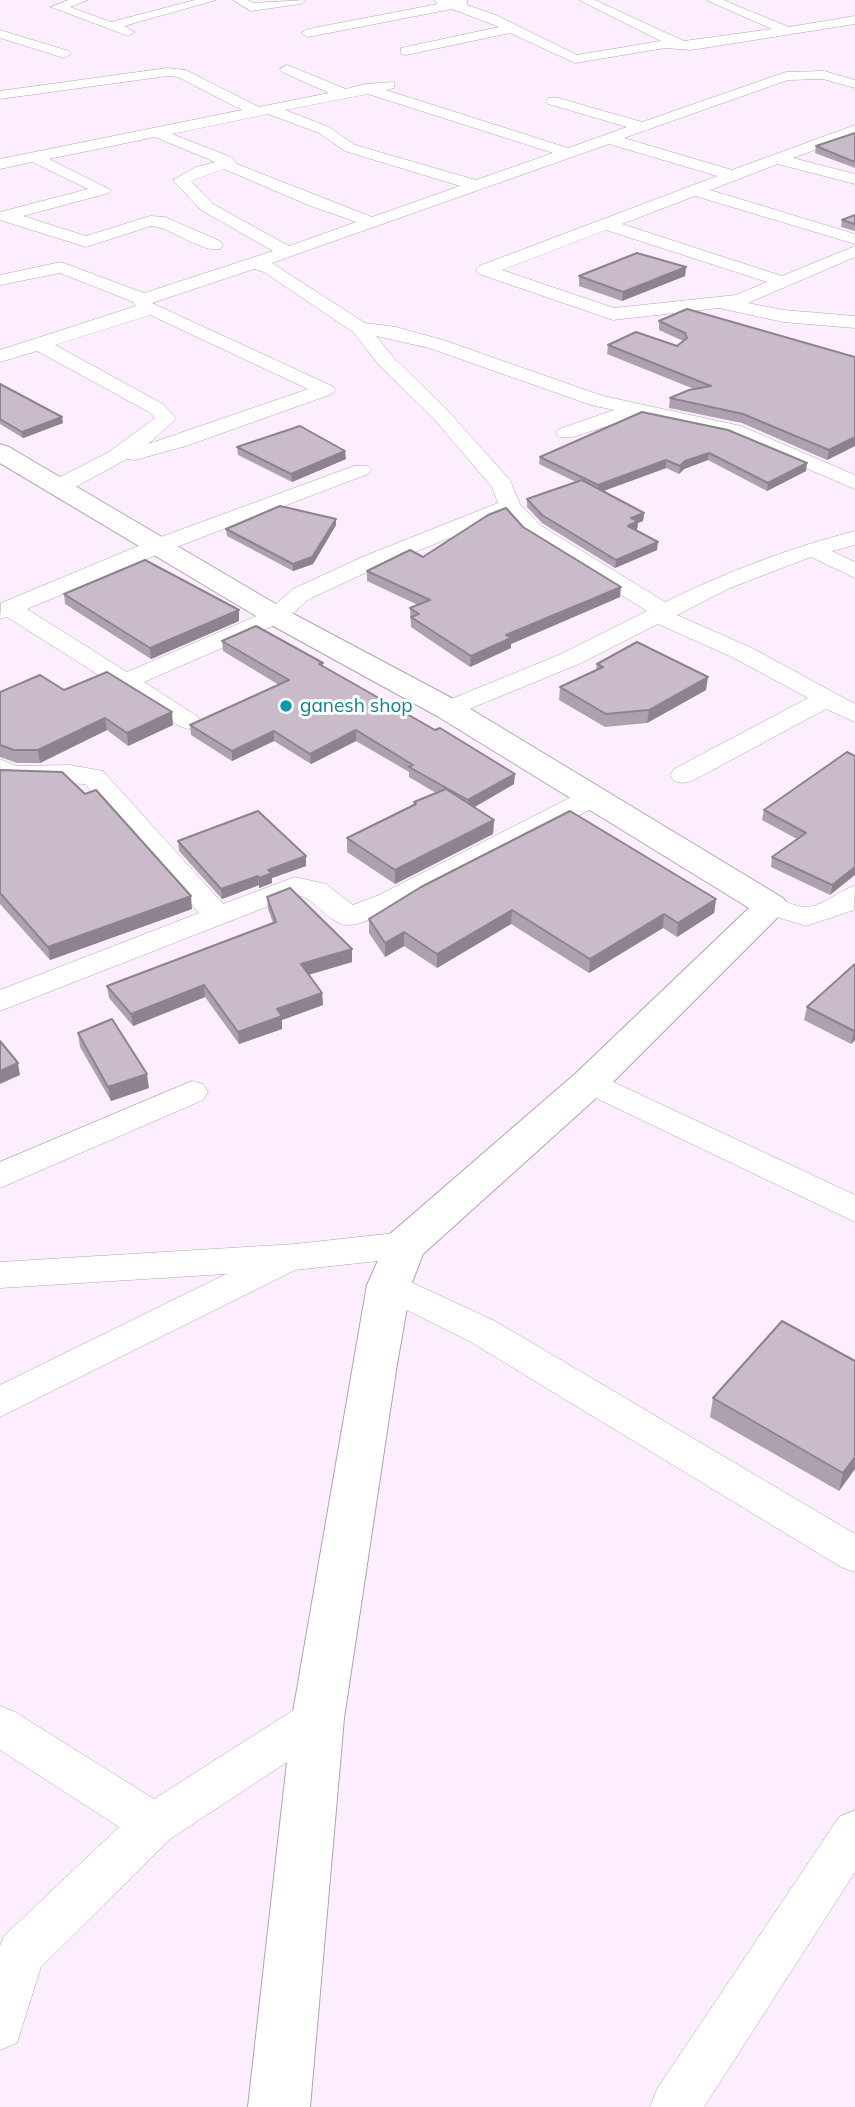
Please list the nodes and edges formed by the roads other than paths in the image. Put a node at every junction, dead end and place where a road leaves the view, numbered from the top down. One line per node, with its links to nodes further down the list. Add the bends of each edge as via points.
1 (82, 0): 10 (street, via 57,7)
2 (211, 0): 10 (street)
3 (239, 0): 4 (street, via 251,7)
4 (300, 0)
5 (477, 0): 8 (street)
6 (586, 0): 16 (street)
7 (712, 0): 12 (street)
8 (447, 2): 11 (street); 14 (street)
9 (855, 20): 12 (street)
10 (110, 26): 13 (street)
11 (513, 28): 16 (street, via 575,59); 17 (street)
12 (788, 31): 16 (street)
13 (131, 33)
14 (308, 33)
15 (0, 34): 18 (street)
16 (680, 45)
17 (406, 51)
18 (64, 54)
19 (287, 69): 23 (street)
20 (855, 84): 27 (street, via 824,75 786,76)
21 (389, 85): 22 (street)
22 (365, 88): 23 (street); 31 (street)
23 (342, 93): 26 (street)
24 (0, 95): 26 (street, via 167,72 181,73)
25 (553, 101): 27 (street)
26 (262, 110): 29 (street); 38 (street, via 324,130 350,148)
27 (643, 127): 30 (street)
28 (855, 130): 33 (street)
29 (155, 132): 32 (street); 34 (street)
30 (609, 139): 31 (street); 36 (street)
31 (569, 153): 38 (street)
32 (33, 157): 35 (street); 40 (street, via 103,190)
33 (777, 159): 36 (street); 37 (street)
34 (228, 163): 41 (street); 46 (street, via 181,180 207,207)
35 (0, 164)
36 (734, 176): 39 (street)
37 (855, 179)
38 (475, 185): 41 (street)
39 (697, 191): 42 (street); 43 (street)
40 (2, 217): 44 (street, via 86,242 150,221 165,222)
41 (372, 222): 46 (street)
42 (606, 224): 51 (street); 54 (street, via 485,270)
43 (855, 239)
44 (214, 245)
45 (855, 251): 47 (street)
46 (287, 252): 48 (street)
47 (833, 262): 49 (street); 51 (street)
48 (254, 264): 53 (street); 56 (street, via 270,268)
49 (855, 268)
50 (0, 280): 53 (street, via 61,267)
51 (784, 282): 52 (street, via 740,300)
52 (717, 302): 54 (street); 55 (street, via 783,316)
53 (143, 303): 58 (street, via 144,311); 63 (street, via 325,390 180,442 135,454)
54 (613, 314): 57 (street, via 619,325)
55 (855, 322)
56 (360, 328): 60 (street, via 436,344 533,380); 67 (street, via 502,485)
57 (638, 333)
58 (39, 344): 59 (street); 63 (street, via 156,408 166,418)
59 (0, 356)
60 (636, 409): 61 (street); 65 (street, via 734,430)
61 (566, 433)
62 (0, 452): 66 (street)
63 (121, 452): 66 (street)
64 (361, 470): 69 (street)
65 (855, 483)
66 (61, 486): 69 (street)
67 (510, 506): 73 (street, via 532,530); 74 (street, via 301,594)
68 (855, 538): 70 (street)
69 (158, 546): 72 (street); 74 (street)
70 (812, 549): 71 (street); 73 (street, via 722,583)
71 (855, 571)
72 (4, 610): 75 (street)
73 (661, 613): 76 (street); 77 (street, via 570,659)
74 (276, 616): 75 (street); 77 (street)
75 (124, 682): 79 (street)
76 (827, 698): 78 (street); 81 (street)
77 (448, 709): 82 (street)
78 (855, 714)
79 (188, 721)
80 (0, 767): 85 (street, via 10,774 70,772 94,777)
81 (682, 775)
82 (593, 797): 84 (street); 85 (street, via 349,917 316,890 295,886)
83 (855, 895): 84 (street, via 844,904 806,917)
84 (771, 906): 87 (street)
85 (218, 916): 86 (street)
86 (4, 993)
87 (590, 1082): 90 (street); 91 (street)
88 (192, 1092): 89 (street)
89 (0, 1177)
90 (855, 1210)
91 (405, 1245): 92 (street); 94 (street)
92 (295, 1257): 93 (street); 95 (street)
93 (0, 1275)
94 (389, 1285): 96 (street, via 482,1331); 97 (street)
95 (0, 1402)
96 (855, 1555)
97 (318, 1718): 99 (street); 102 (street)
98 (0, 1726): 99 (street)
99 (154, 1824): 101 (street, via 22,1953)
100 (855, 1832): 103 (street)
101 (0, 2026)
102 (279, 2107)
103 (675, 2107)

